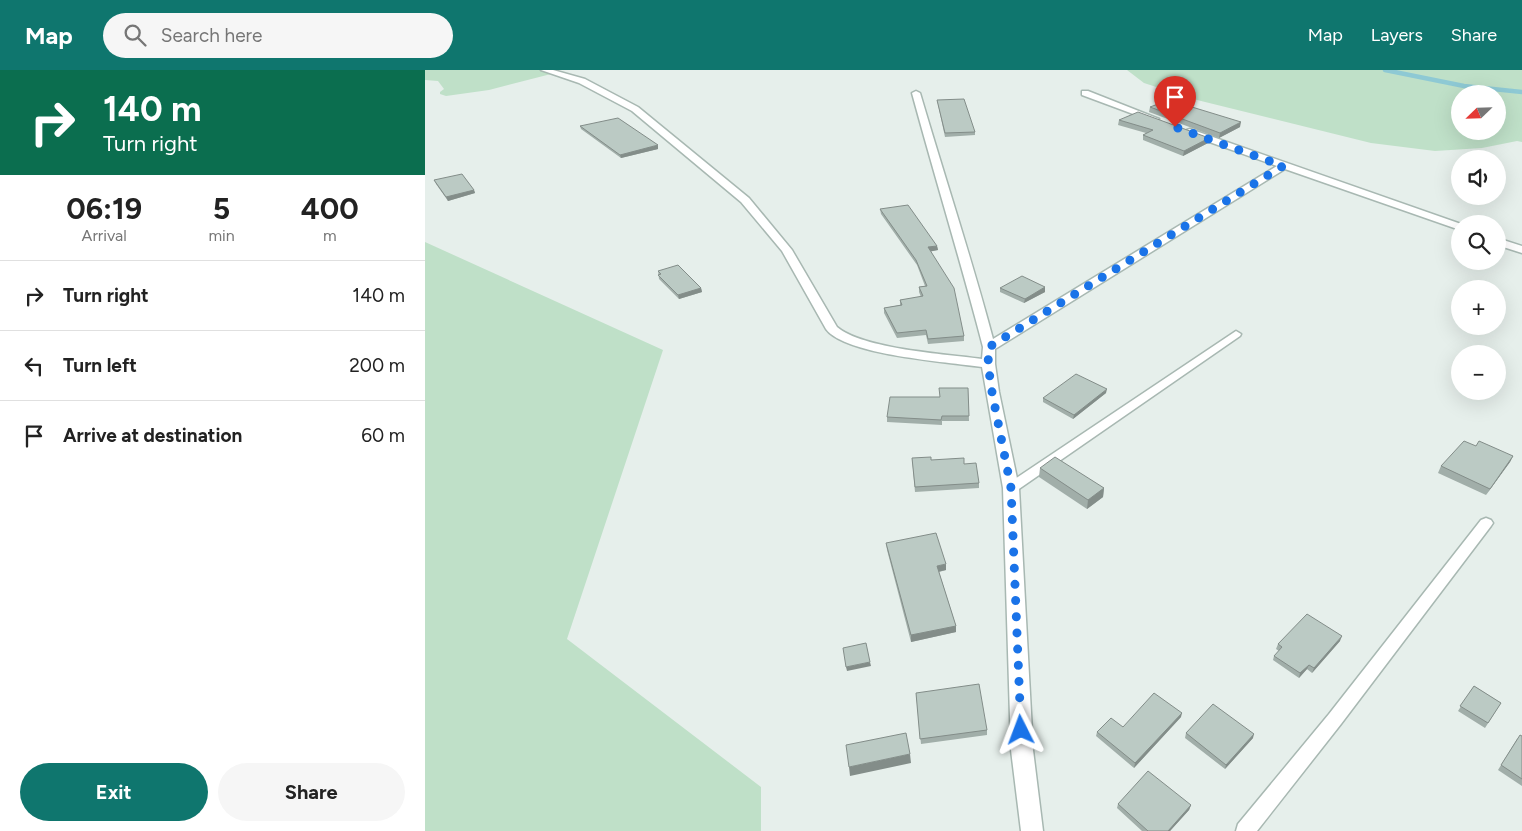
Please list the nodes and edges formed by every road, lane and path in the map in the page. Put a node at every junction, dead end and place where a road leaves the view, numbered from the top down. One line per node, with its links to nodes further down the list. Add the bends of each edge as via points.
1 (545, 70): 12 (street, via 582,81 635,109 745,200 787,250 832,329 840,336 864,346)
2 (916, 92): 11 (street)
3 (1085, 93): 4 (street)
4 (1166, 123)
5 (1184, 130): 6 (street)
6 (1283, 166): 7 (street); 11 (street)
7 (1451, 224)
8 (1506, 244): 9 (street)
9 (1522, 250)
10 (1236, 334): 13 (lane)
11 (989, 347): 12 (street)
12 (988, 364): 13 (street)
13 (1011, 488): 15 (street, via 1022,750)
14 (1486, 523): 16 (lane)
15 (1032, 831)
16 (1245, 831)

